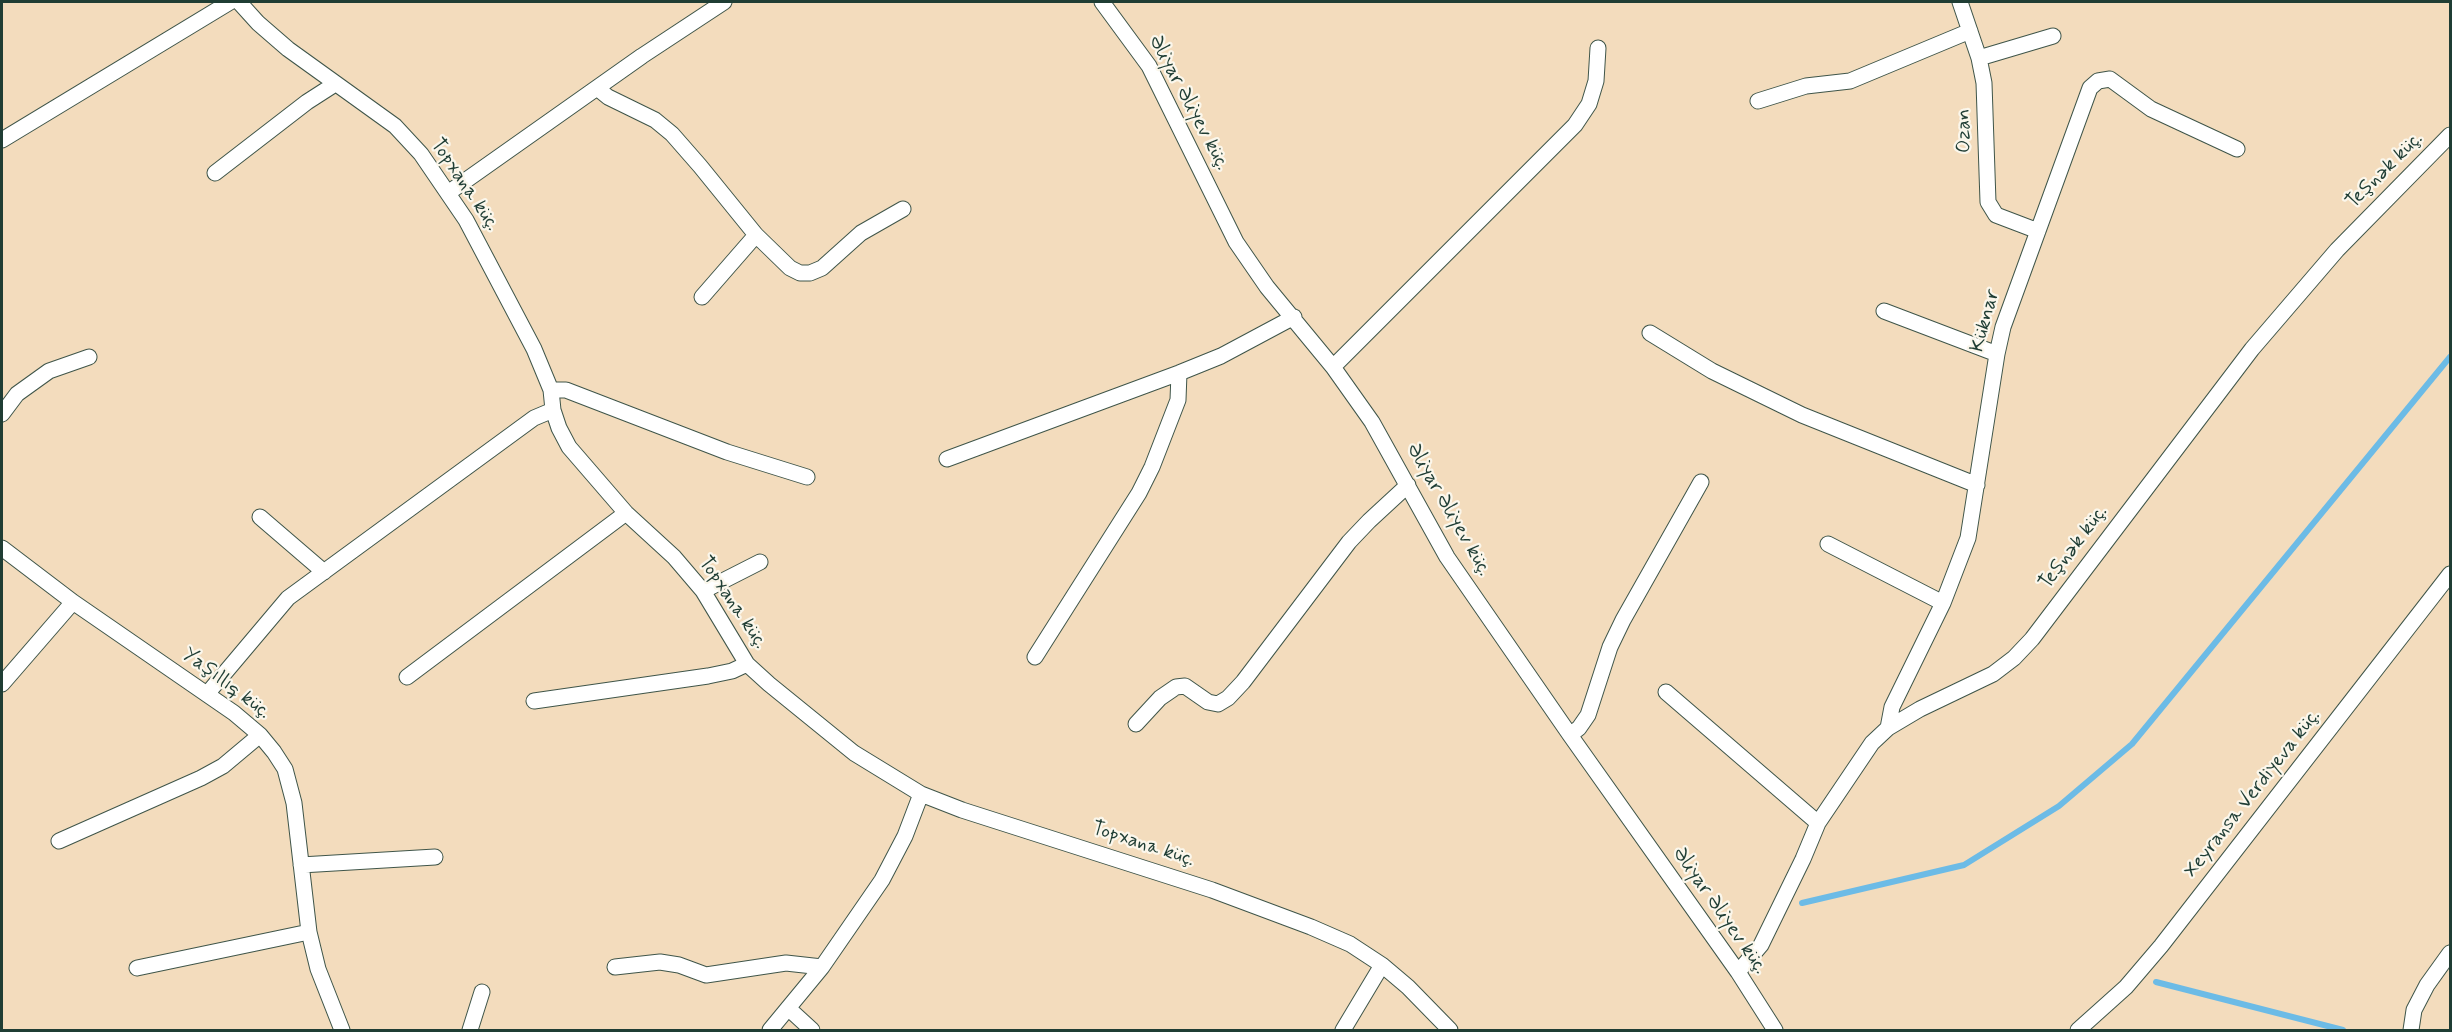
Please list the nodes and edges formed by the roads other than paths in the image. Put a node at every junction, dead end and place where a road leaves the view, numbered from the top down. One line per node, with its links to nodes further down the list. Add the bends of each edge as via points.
1 (230, 2): 14 (street)
2 (238, 2): 10 (street, Topxana küç., via 288,50)
3 (724, 2): 11 (street)
4 (1102, 2): 23 (street, Əliyar Əliyev küç., via 1149,66 1236,242)
5 (1960, 2): 6 (street, Ozan)
6 (1970, 31): 9 (street, Ozan); 12 (street, via 1850,81 1806,86)
7 (2053, 36): 9 (street)
8 (1598, 48): 27 (street, via 1596,81 1589,104 1575,125)
9 (1979, 58): 19 (street, Ozan, via 1986,106 1988,202 1996,215)
10 (335, 84): 16 (street); 17 (street, Topxana küç., via 395,126 422,154)
11 (597, 88): 17 (street); 20 (street, via 655,120 672,134)
12 (1758, 101)
13 (2451, 135): 55 (street, Teşnək küç., via 2337,250 2252,349 2014,658 1993,674)
14 (2, 140)
15 (2237, 149): 19 (street, Küknar, via 2151,109 2110,79 2098,81 2090,88)
16 (215, 173)
17 (448, 193): 29 (street, Topxana küç., via 529,339)
18 (903, 209): 20 (street, via 861,233 822,268 810,273 790,268)
19 (2038, 231): 25 (street, Küknar)
20 (756, 235): 21 (street)
21 (702, 297)
22 (1884, 311): 25 (street)
23 (1294, 317): 27 (street, Əliyar Əliyev küç.); 28 (street, via 1221,356)
24 (1650, 333): 36 (street, via 1712,371 1802,415)
25 (1996, 354): 36 (street, Küknar)
26 (89, 357): 31 (street, via 49,371 17,394)
27 (1333, 367): 35 (street, Əliyar Əliyev küç., via 1372,422)
28 (1179, 373): 32 (street); 47 (street, via 1178,400 1139,493)
29 (551, 390): 30 (street, Topxana küç.); 33 (street, via 566,390 727,452)
30 (554, 410): 37 (street, Topxana küç., via 569,447); 42 (street, via 534,418)
31 (2, 414)
32 (947, 459)
33 (807, 477)
34 (1701, 482): 57 (street, via 1623,620 1588,715)
35 (1408, 485): 54 (street, via 1350,542 1228,698 1218,704 1208,702 1185,686 1176,687); 57 (street, Əliyar Əliyev küç., via 1448,557)
36 (1977, 485): 46 (street, Küknar, via 1968,538)
37 (626, 513): 44 (street, Topxana küç., via 674,557); 49 (street)
38 (260, 517): 42 (street)
39 (1828, 544): 46 (street)
40 (2, 548): 45 (street, Yaşıllıq küç.)
41 (760, 562): 44 (street)
42 (324, 572): 52 (street, via 288,598)
43 (2451, 574): 79 (street, Xeyransa Verdiyeva küç., via 2161,946 2127,987)
44 (703, 591): 48 (street, Topxana küç.)
45 (73, 602): 50 (street); 52 (street, Yaşıllıq küç.)
46 (1943, 603): 55 (street, Küknar, via 1896,697)
47 (1035, 657)
48 (747, 664): 53 (street, via 708,676); 58 (street, Topxana küç., via 854,753)
49 (407, 677)
50 (2, 684)
51 (1666, 692): 59 (street)
52 (207, 694): 56 (street, Yaşıllıq küç.)
53 (534, 701)
54 (1136, 724)
55 (1888, 728): 59 (street, Teşnək küç., via 1872,744)
56 (260, 735): 60 (street, via 223,766 201,778); 62 (street, Yaşıllıq küç., via 290,783)
57 (1569, 735): 69 (street, Əliyar Əliyev küç.)
58 (921, 794): 65 (street, Topxana küç., via 1212,890 1350,944); 66 (street, via 882,880)
59 (1818, 823): 69 (street, Teşnək küç., via 1761,945)
60 (59, 841)
61 (435, 857): 62 (street)
62 (301, 865): 63 (street, Yaşıllıq küç.)
63 (309, 932): 67 (street); 72 (street, Yaşıllıq küç., via 318,969)
64 (2451, 953): 80 (street, via 2427,985)
65 (1382, 965): 76 (street); 77 (street, Topxana küç.)
66 (822, 967): 68 (street, via 786,963 706,975 660,962); 71 (street)
67 (137, 968)
68 (615, 968)
69 (1737, 972): 78 (street, Əliyar Əliyev küç.)
70 (482, 992): 73 (street)
71 (788, 1008): 74 (street); 75 (street)
72 (342, 1030)
73 (470, 1030)
74 (770, 1030)
75 (812, 1030)
76 (1343, 1030)
77 (1450, 1030)
78 (1775, 1030)
79 (2078, 1030)
80 (2411, 1030)

